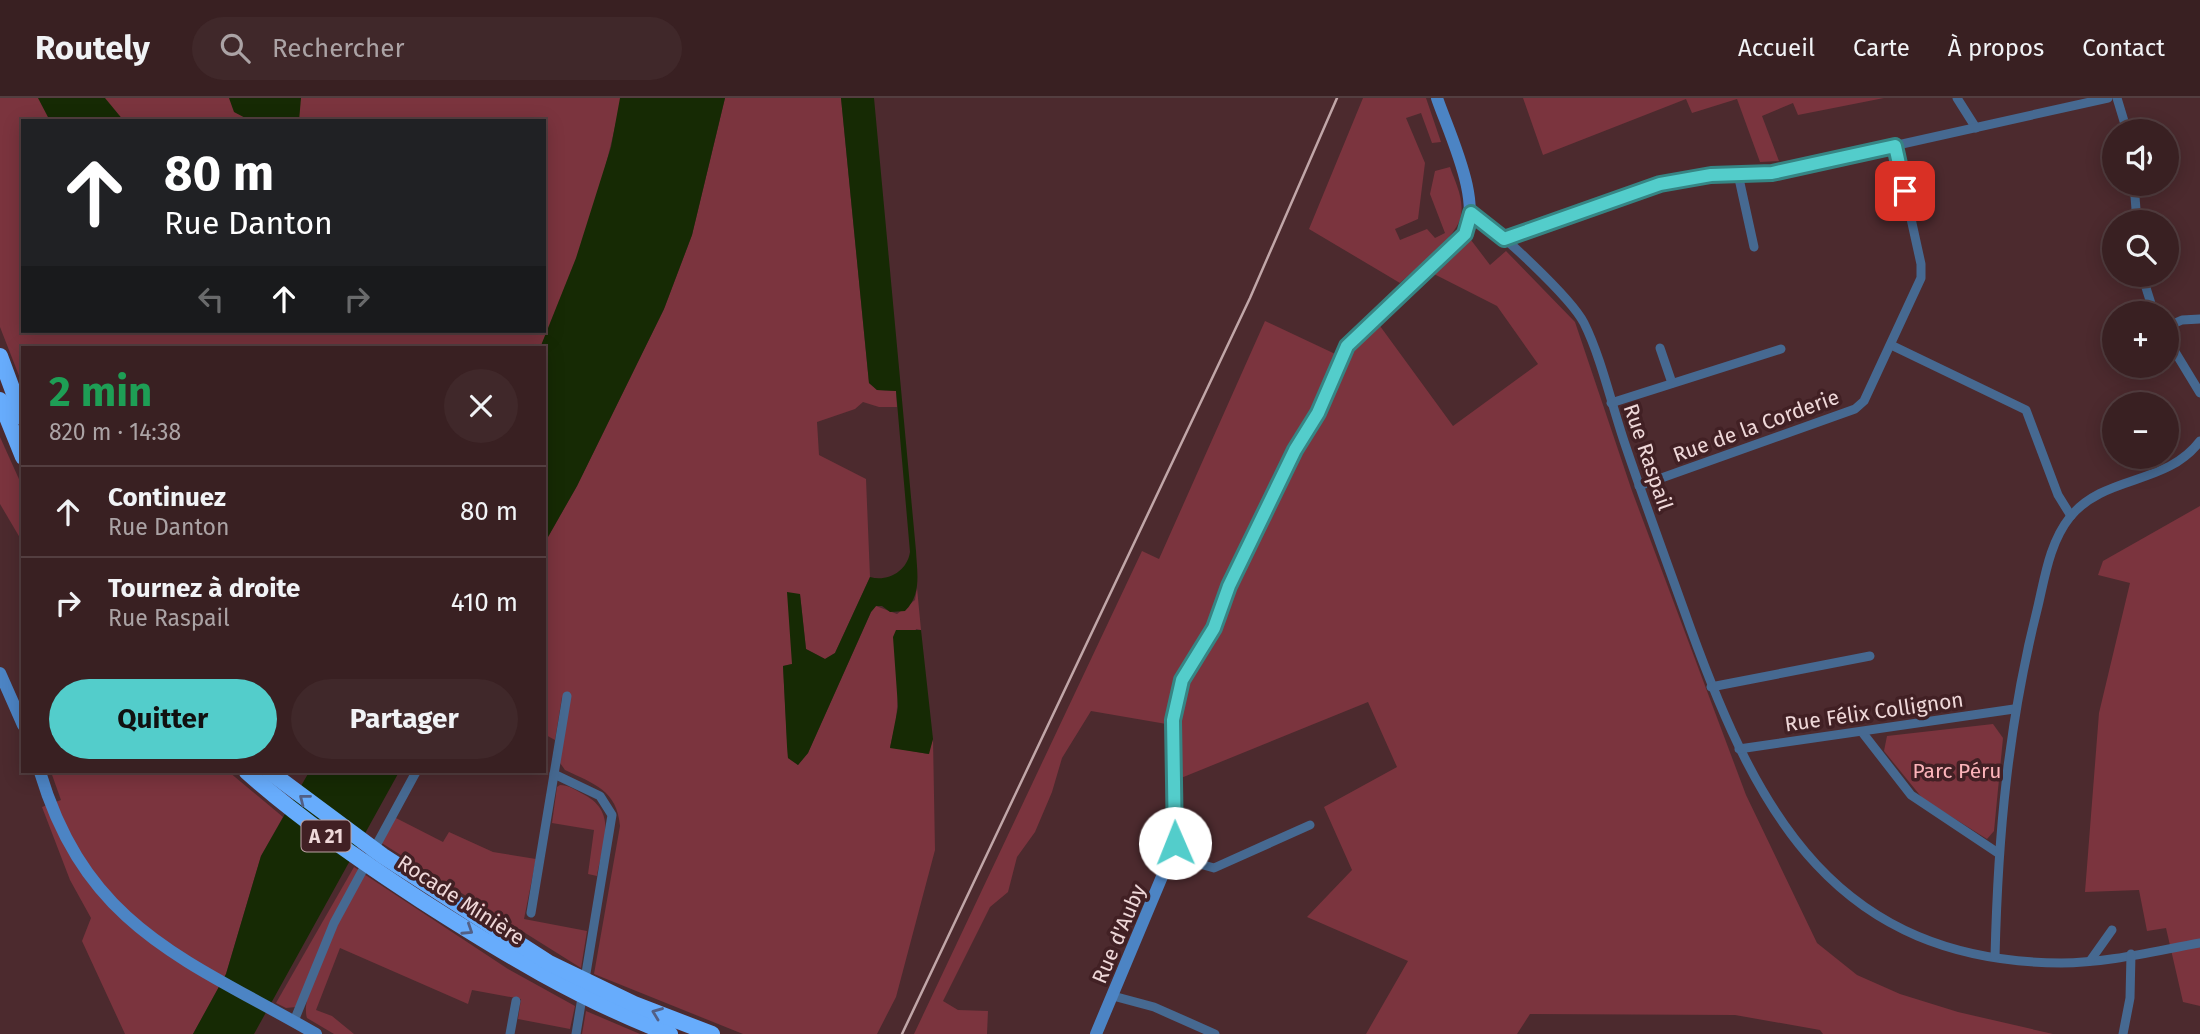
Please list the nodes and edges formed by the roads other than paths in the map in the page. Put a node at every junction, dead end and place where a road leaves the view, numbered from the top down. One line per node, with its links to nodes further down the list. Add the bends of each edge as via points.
1 (1437, 98): 9 (street)
2 (1958, 98): 6 (street)
3 (2108, 98): 6 (street)
4 (2118, 98): 5 (street)
5 (2124, 119)
6 (1976, 128): 7 (street)
7 (1895, 146): 8 (street, via 1781,171); 14 (street, Rue de la Corderie, via 1922,272)
8 (1738, 174): 10 (street, via 1660,184); 11 (street)
9 (1471, 213): 10 (street, Rue Raspail); 42 (street, via 1465,234 1344,350 1318,413 1295,450 1229,586 1214,628 1182,680 1173,720)
10 (1504, 239): 22 (street, Rue Raspail, via 1583,321)
11 (1754, 247)
12 (2200, 319): 13 (street)
13 (2179, 321)
14 (1891, 345): 26 (street, Rue de la Corderie, via 1859,407); 27 (street, via 2026,410 2060,501)
15 (1660, 348): 19 (street)
16 (1781, 349): 19 (street)
17 (0, 356): 23 (highway)
18 (2179, 358): 20 (street)
19 (1672, 383): 22 (street)
20 (2200, 393)
21 (0, 400): 25 (highway)
22 (1611, 403): 26 (street, Rue Raspail)
23 (21, 413)
24 (2200, 441): 27 (street, via 2174,466 2105,491)
25 (21, 452)
26 (1639, 486): 30 (street, Rue Raspail)
27 (2071, 516): 32 (street, via 2053,546)
28 (1870, 656): 30 (street)
29 (0, 673): 33 (street)
30 (1712, 687): 35 (street, Rue Raspail)
31 (567, 695): 40 (street)
32 (2014, 709): 34 (street, Rue Félix Collignon); 43 (street)
33 (21, 720)
34 (1862, 732): 35 (street, Rue Félix Collignon); 43 (street, via 1911,795)
35 (1739, 749): 49 (street, Rue Raspail, via 1789,834 1840,888 1877,916 1922,938)
36 (40, 773): 54 (street, via 71,845 106,896 148,937)
37 (248, 773): 44 (highway, Rocade Minière / A 21, via 318,830)
38 (271, 773): 44 (highway, Rocade Minière / A 21, one-way to 38)
39 (415, 773): 54 (street, via 334,923)
40 (554, 774): 45 (street); 57 (street, via 600,796 612,814)
41 (1310, 825): 42 (street, via 1214,868)
42 (1173, 852): 51 (street, Rue d'Auby)
43 (1998, 853): 49 (street)
44 (415, 887): 52 (highway, Rocade Minière / A 21)
45 (531, 913)
46 (2112, 930): 50 (street)
47 (2200, 943): 48 (street, Rue Raspail)
48 (2131, 954): 50 (street, Rue Raspail); 62 (street)
49 (1996, 957): 50 (street, Rue Raspail)
50 (2090, 961)
51 (1113, 996): 60 (street, Rue d'Auby); 61 (street, via 1154,1007)
52 (600, 997): 58 (highway, Rocade Minière / A 21); 59 (highway, Rocade Minière / A 21, one-way to 52)
53 (516, 1001): 56 (street)
54 (293, 1024): 55 (street)
55 (316, 1034)
56 (510, 1034)
57 (576, 1034)
58 (670, 1034)
59 (712, 1034)
60 (1097, 1034)
61 (1215, 1034)
62 (2123, 1034)

